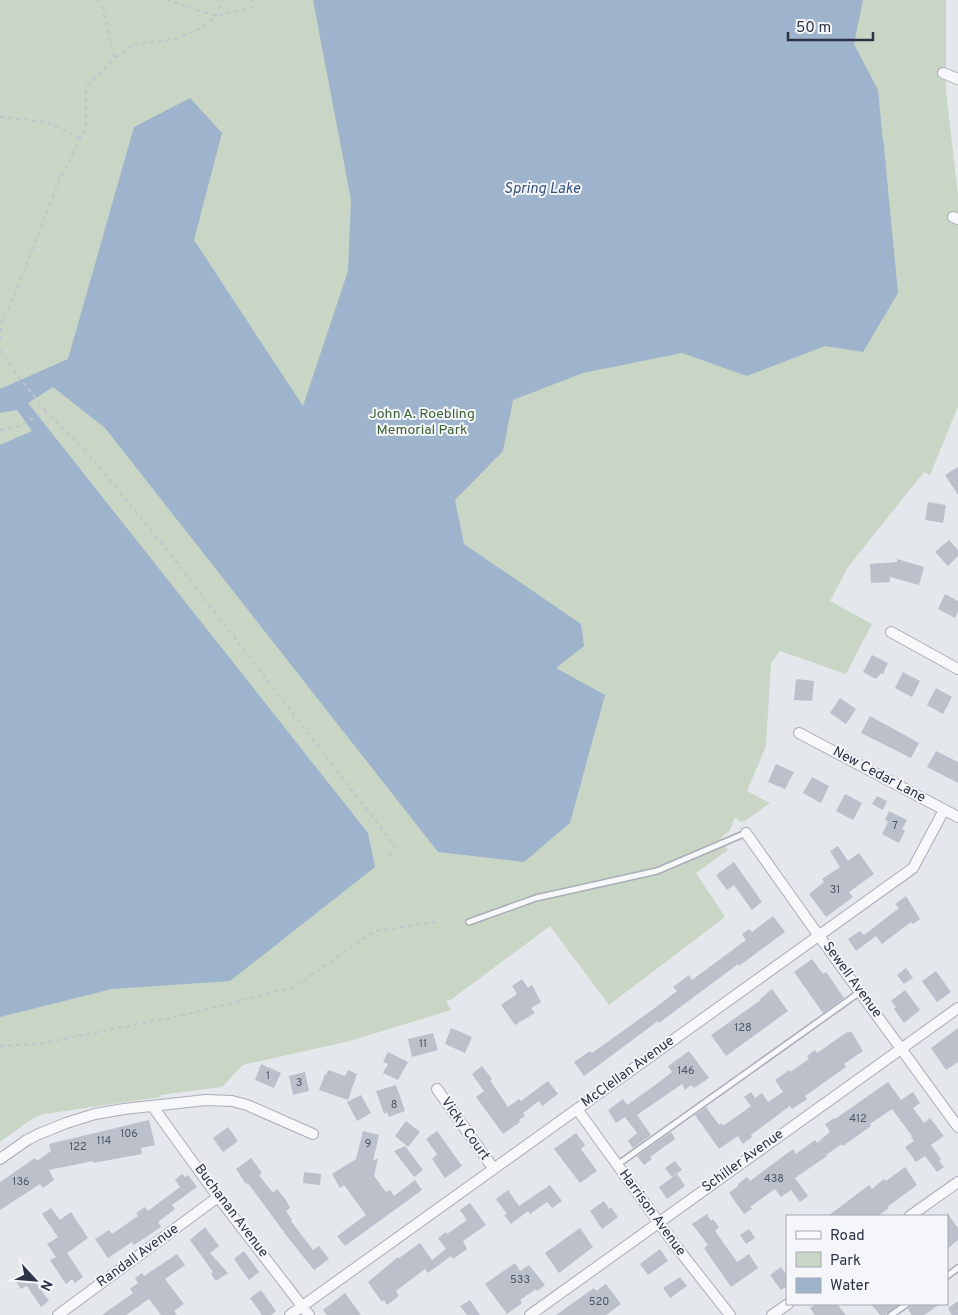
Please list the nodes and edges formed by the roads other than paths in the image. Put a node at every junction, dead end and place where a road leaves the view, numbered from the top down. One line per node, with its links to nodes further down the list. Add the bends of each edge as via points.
1 (943, 73): 2 (street)
2 (958, 79)
3 (891, 632): 4 (street)
4 (958, 668)
5 (800, 733): 6 (street, New Cedar Lane)
6 (944, 810): 7 (street, New Cedar Lane); 10 (street, McClellan Avenue, via 913,868)
7 (958, 817)
8 (746, 833): 9 (lane, via 657,870 536,898); 10 (street, Sewell Avenue)
9 (469, 922)
10 (819, 936): 11 (street, Sewell Avenue); 16 (street, McClellan Avenue)
11 (860, 992): 13 (street, Sewell Avenue); 20 (lane)
12 (958, 1008): 13 (street, Schiller Avenue)
13 (902, 1050): 17 (street, Sewell Avenue); 25 (street, Schiller Avenue)
14 (437, 1089): 21 (street, Vicky Court)
15 (153, 1107): 18 (street, via 206,1100 232,1101); 19 (street, via 95,1114 66,1123 27,1140); 23 (street, Buchanan Avenue)
16 (577, 1109): 20 (street, Harrison Avenue); 21 (street, McClellan Avenue)
17 (958, 1127)
18 (314, 1134)
19 (0, 1159)
20 (617, 1165): 25 (street, Harrison Avenue)
21 (493, 1168): 28 (street, McClellan Avenue)
22 (958, 1182): 24 (street)
23 (218, 1197): 28 (street, Buchanan Avenue); 29 (street, Randall Avenue)
24 (911, 1215)
25 (658, 1222): 32 (street, Schiller Avenue); 33 (street, Harrison Avenue)
26 (787, 1305): 34 (street)
27 (906, 1305): 35 (lane)
28 (302, 1306): 30 (street, McClellan Avenue); 31 (street, Buchanan Avenue)
29 (58, 1315)
30 (290, 1315)
31 (309, 1315)
32 (530, 1315)
33 (730, 1315)
34 (772, 1315)
35 (891, 1315)

